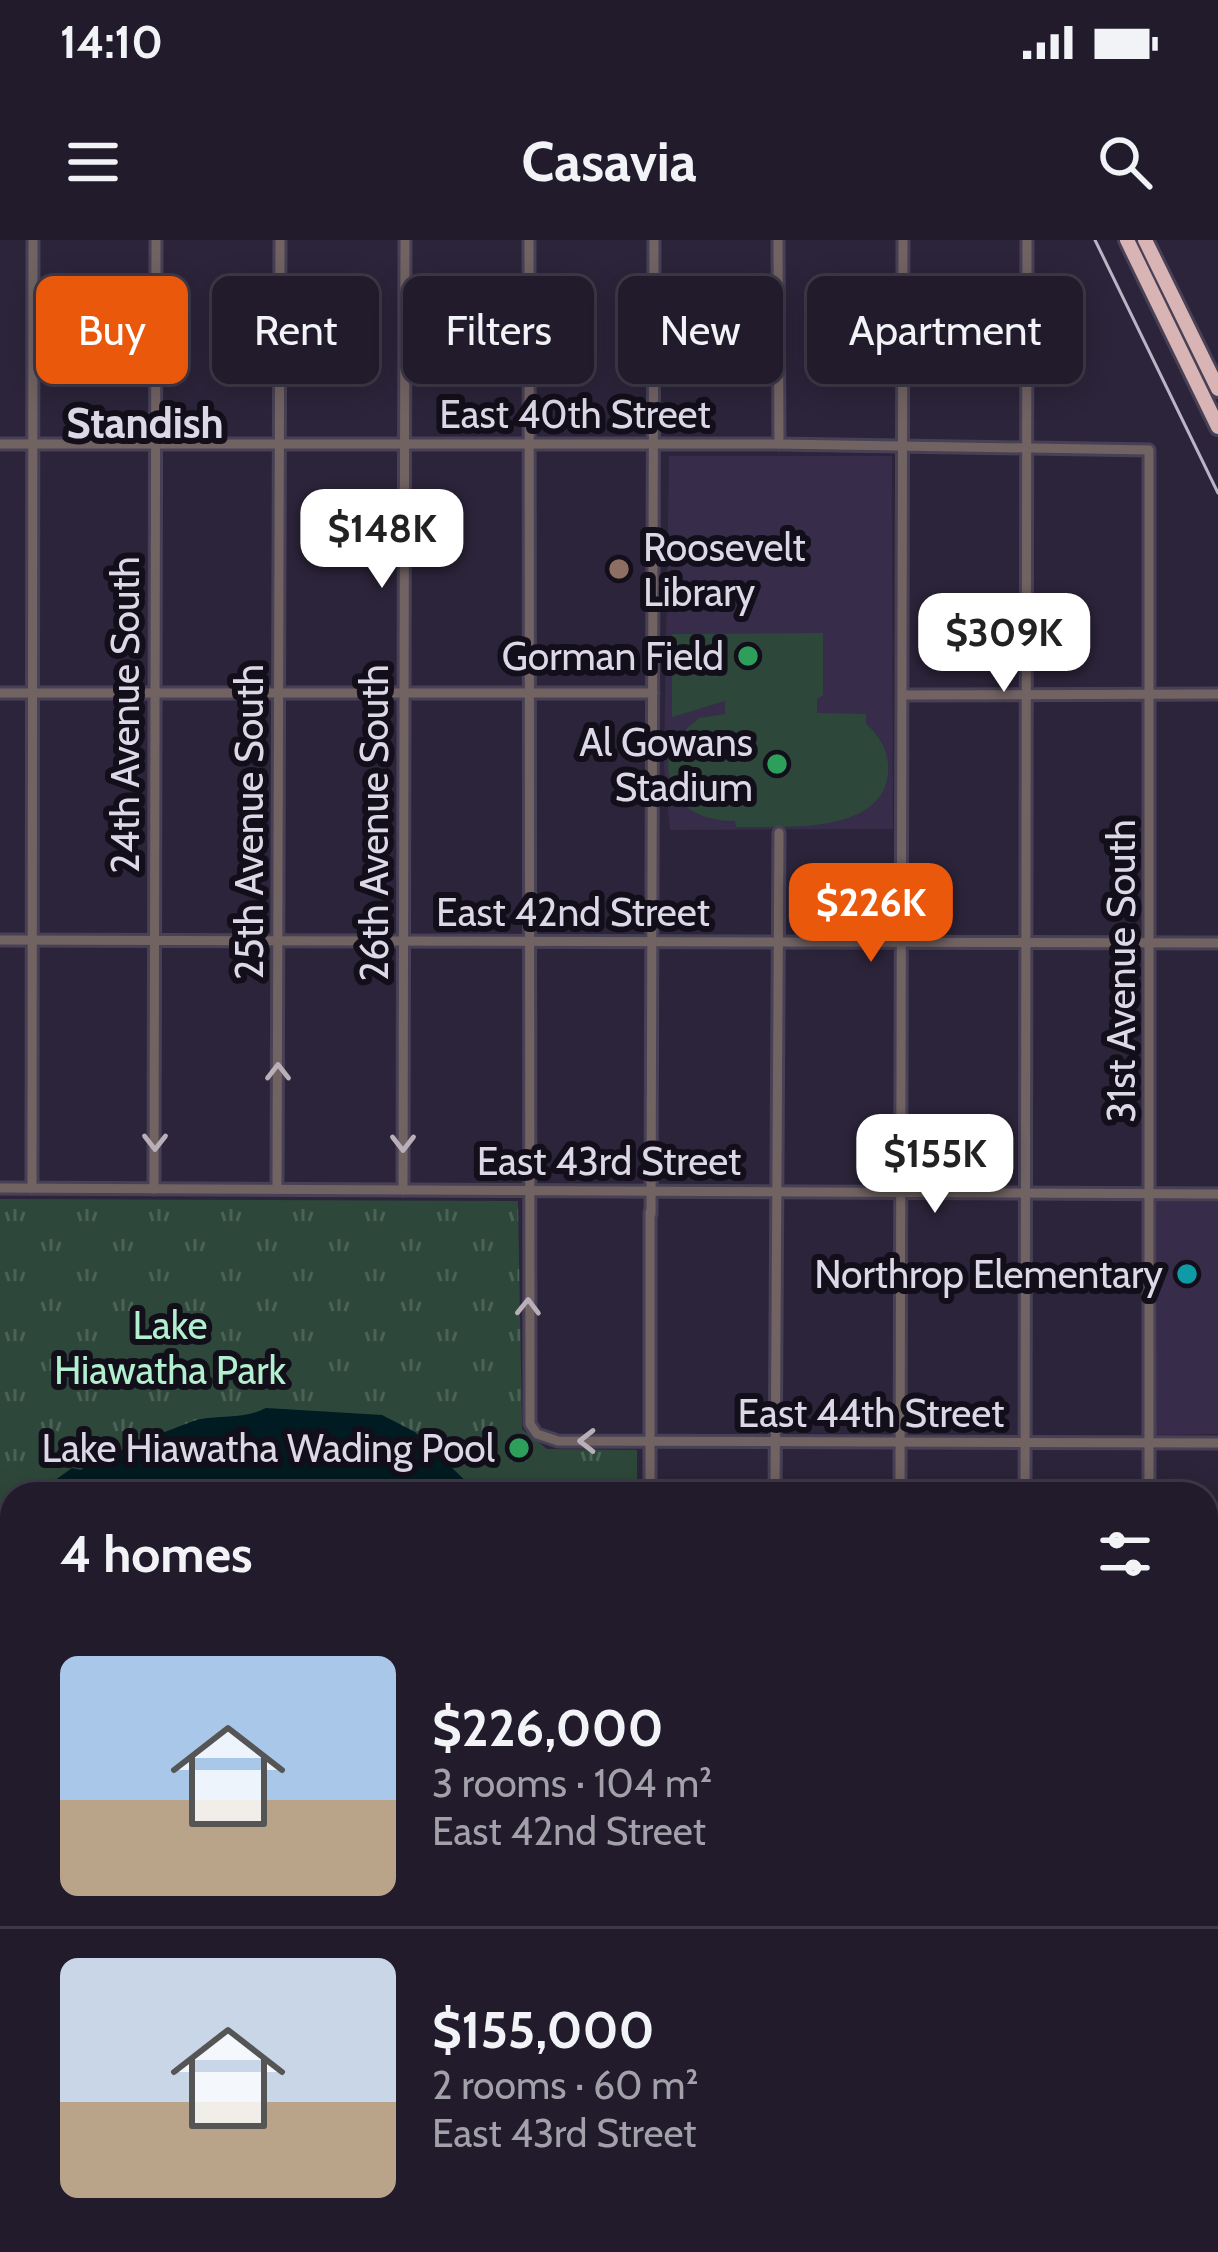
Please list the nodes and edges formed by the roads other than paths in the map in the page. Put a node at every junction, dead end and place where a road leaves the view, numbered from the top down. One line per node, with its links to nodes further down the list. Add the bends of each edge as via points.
1 (33, 240): 17 (street)
2 (156, 240): 14 (street, 24th Avenue South)
3 (280, 240): 15 (street, 25th Avenue South)
4 (404, 240): 18 (street, 26th Avenue South)
5 (529, 240): 20 (street)
6 (654, 240): 21 (street)
7 (778, 240): 19 (street)
8 (903, 240): 22 (street)
9 (1027, 240): 23 (street)
10 (1126, 240): 13 (highway)
11 (1145, 240): 12 (highway)
12 (1218, 389)
13 (1218, 427)
14 (155, 443): 15 (street, East 40th Street); 17 (street, East 40th Street); 27 (street, 24th Avenue South)
15 (281, 443): 18 (street, East 40th Street); 28 (street, 25th Avenue South)
16 (0, 444): 17 (street, East 40th Street)
17 (32, 444): 26 (street)
18 (405, 444): 20 (street, East 40th Street); 30 (street, 26th Avenue South)
19 (778, 444): 21 (street, East 40th Street); 22 (street, East 40th Street)
20 (530, 445): 21 (street, East 40th Street); 31 (street)
21 (654, 445): 29 (street)
22 (902, 445): 23 (street, East 40th Street); 32 (street)
23 (1027, 445): 24 (street, East 40th Street); 34 (street)
24 (1149, 450): 35 (street, 31st Avenue South)
25 (0, 693): 26 (street)
26 (32, 693): 27 (street); 38 (street)
27 (155, 693): 28 (street); 40 (street, 24th Avenue South)
28 (280, 693): 30 (street); 39 (street, 25th Avenue South)
29 (653, 693): 31 (street); 44 (street)
30 (405, 694): 31 (street); 41 (street, 26th Avenue South)
31 (529, 694): 42 (street)
32 (903, 694): 34 (street); 45 (street)
33 (1218, 694): 35 (street)
34 (1027, 695): 35 (street); 47 (street)
35 (1152, 695): 48 (street, 31st Avenue South)
36 (779, 833): 43 (street)
37 (0, 940): 38 (street, East 42nd Street)
38 (31, 940): 40 (street, East 42nd Street); 50 (street)
39 (279, 940): 40 (street, East 42nd Street); 41 (street, East 42nd Street); 52 (street, 25th Avenue South, one-way to 39)
40 (154, 941): 51 (street, 24th Avenue South, one-way to 51)
41 (404, 942): 42 (street, East 42nd Street); 53 (street, 26th Avenue South, one-way to 53)
42 (530, 942): 44 (street, East 42nd Street); 54 (street)
43 (778, 942): 44 (street, East 42nd Street); 45 (street, East 42nd Street); 56 (street)
44 (653, 943): 55 (street)
45 (903, 943): 47 (street, East 42nd Street); 57 (street)
46 (1218, 943): 48 (street, East 42nd Street)
47 (1027, 944): 48 (street, East 42nd Street); 58 (street)
48 (1152, 944): 59 (street, 31st Avenue South)
49 (0, 1188): 50 (street, East 43rd Street)
50 (32, 1188): 51 (street, East 43rd Street)
51 (154, 1189): 52 (street, East 43rd Street)
52 (277, 1189): 53 (street, East 43rd Street)
53 (403, 1190): 54 (street, East 43rd Street)
54 (530, 1191): 55 (street, East 43rd Street); 61 (street, East 44th Street, one-way to 54, via 546,1439 530,1424)
55 (652, 1191): 56 (street, East 43rd Street); 61 (street)
56 (776, 1192): 57 (street, East 43rd Street); 62 (street)
57 (902, 1193): 58 (street, East 43rd Street); 63 (street)
58 (1027, 1194): 59 (street, East 43rd Street); 64 (street)
59 (1150, 1194): 60 (street, East 43rd Street); 65 (street, 31st Avenue South)
60 (1218, 1194)
61 (650, 1441): 62 (street, East 44th Street); 67 (street)
62 (775, 1442): 63 (street, East 44th Street); 68 (street)
63 (900, 1442): 64 (street, East 44th Street); 69 (street)
64 (1025, 1444): 65 (street, East 44th Street); 70 (street)
65 (1149, 1444): 66 (street, East 44th Street); 71 (street, 31st Avenue South)
66 (1218, 1444)
67 (650, 1482)
68 (775, 1482)
69 (900, 1482)
70 (1025, 1482)
71 (1149, 1482)

